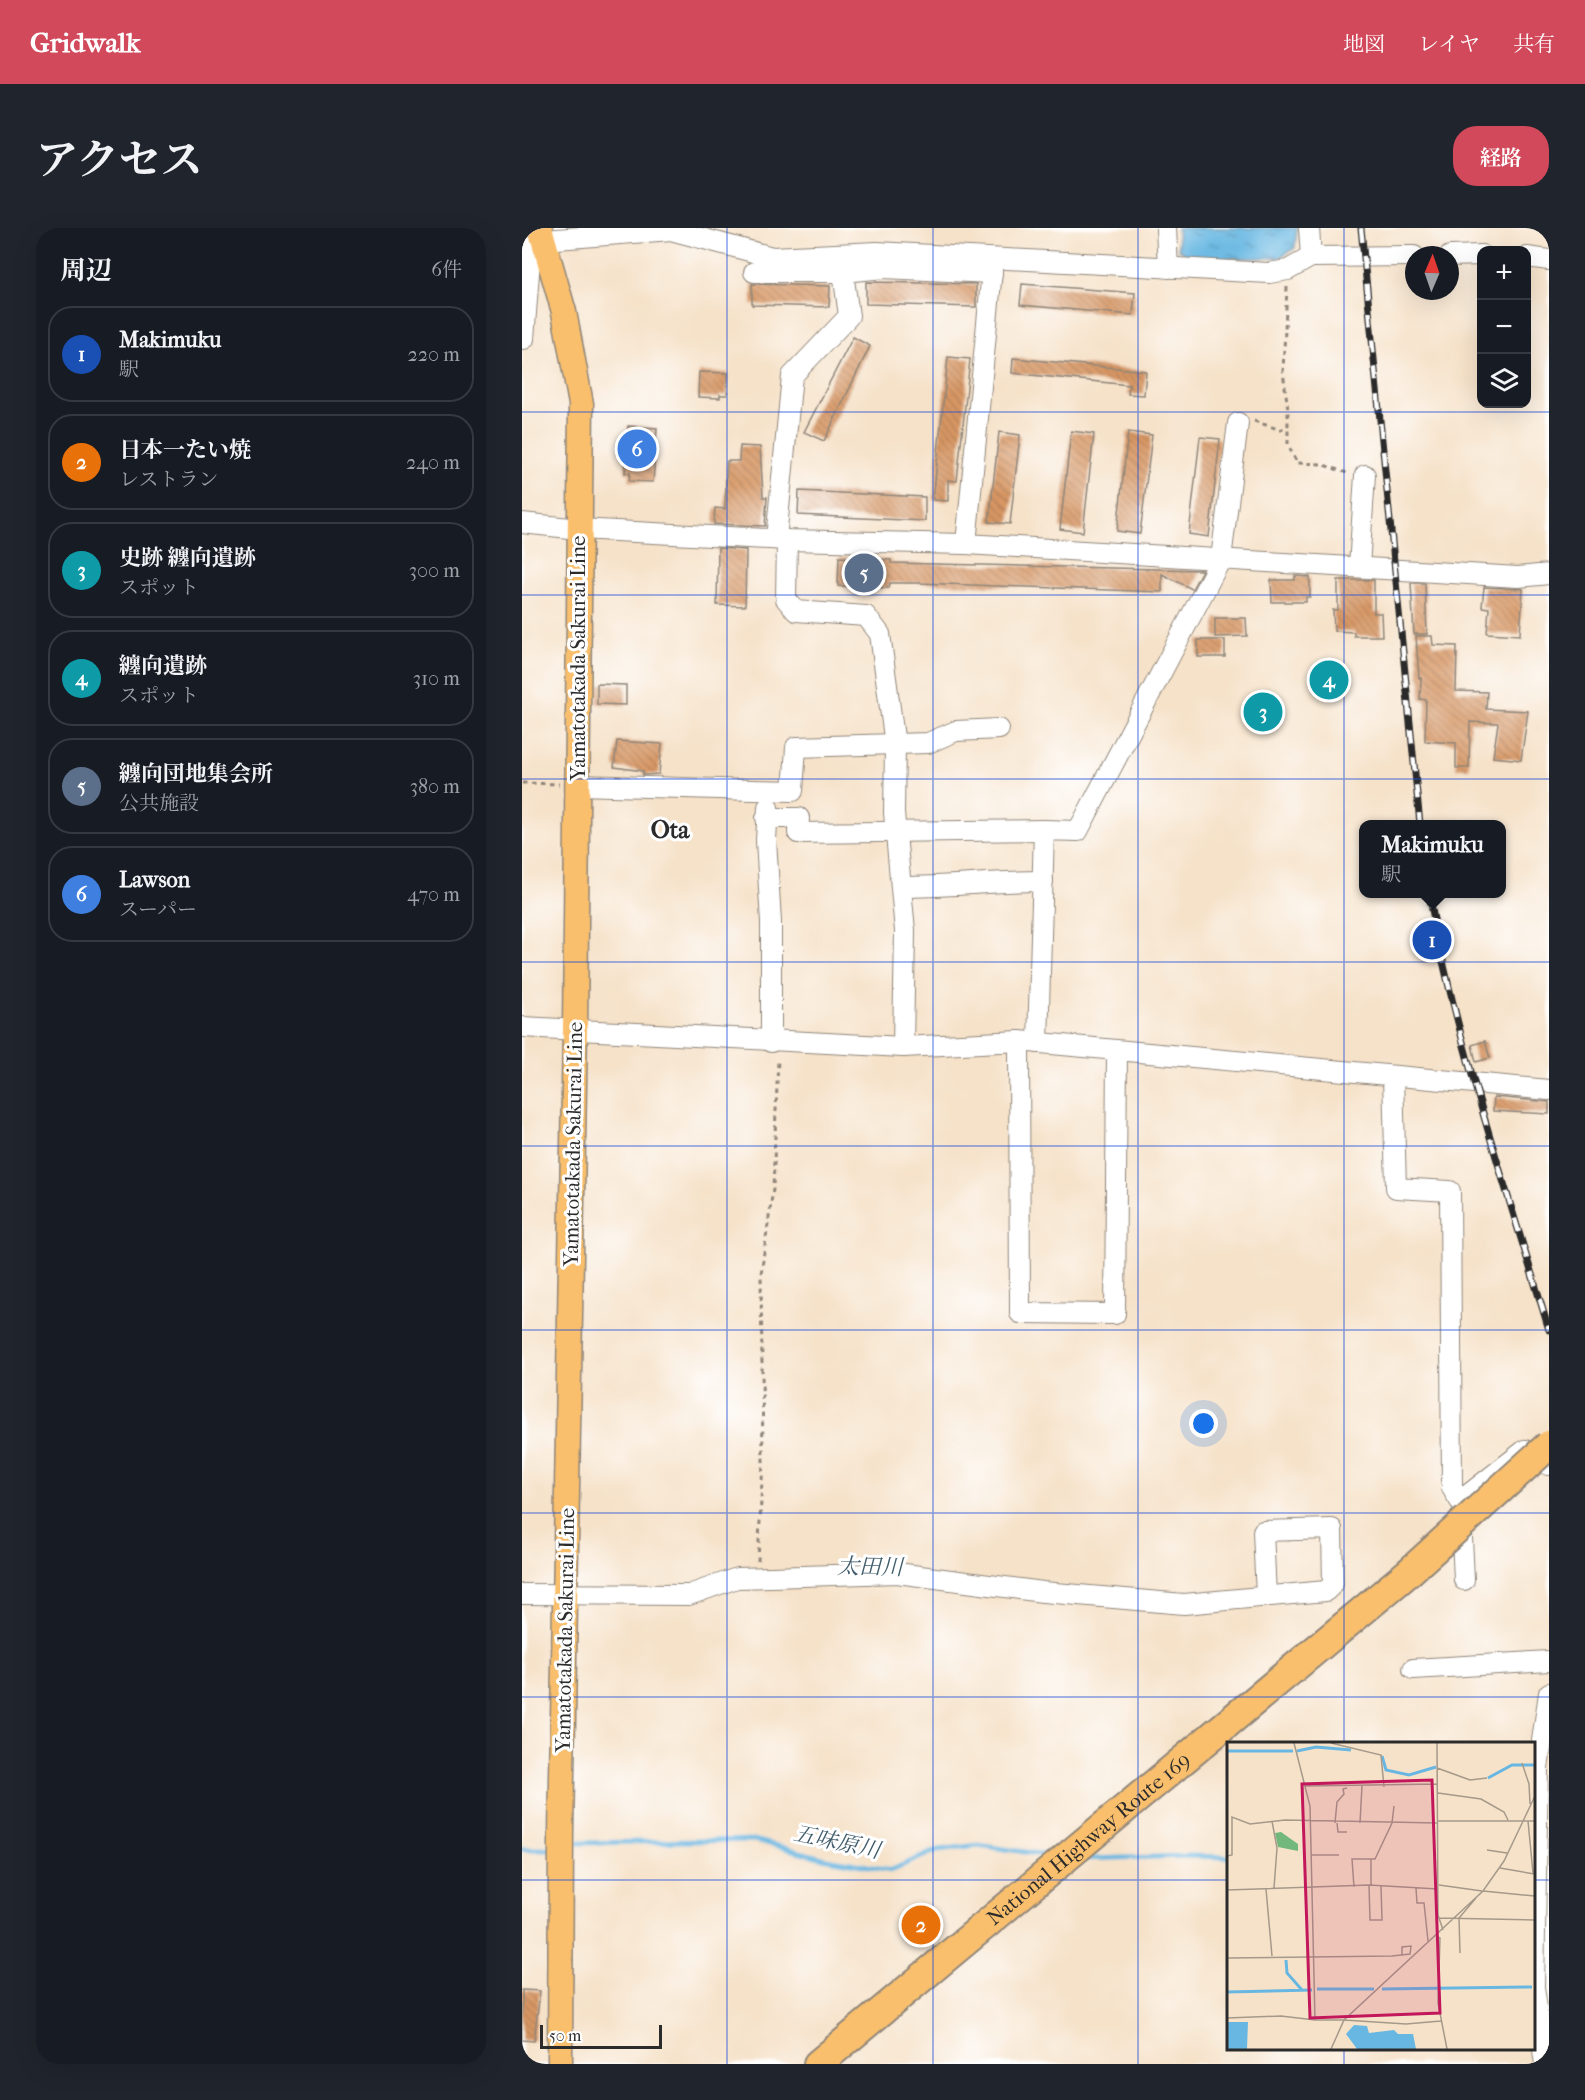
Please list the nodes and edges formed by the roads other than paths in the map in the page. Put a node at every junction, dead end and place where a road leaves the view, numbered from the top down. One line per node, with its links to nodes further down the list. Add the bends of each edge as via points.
1 (1166, 228): 11 (street)
2 (1309, 228): 7 (street)
3 (542, 234): 10 (street, via 670,230 772,257 877,252); 14 (street, via 531,246); 18 (main road, Yamatotakada Sakurai Line, via 564,312 581,404 586,470)
4 (1477, 255): 6 (street)
5 (1405, 256): 7 (street)
6 (1459, 256)
7 (1311, 257): 11 (street, via 1288,270 1269,273)
8 (1531, 258): 9 (street)
9 (1549, 260)
10 (993, 266): 11 (street); 13 (street); 20 (street)
11 (1168, 268)
12 (754, 272): 13 (street)
13 (843, 272): 19 (street, via 849,316 792,376)
14 (524, 339)
15 (1238, 423): 21 (street)
16 (1365, 475): 22 (street)
17 (522, 523): 18 (street)
18 (579, 529): 19 (street, via 623,526); 26 (main road, Yamatotakada Sakurai Line)
19 (782, 540): 20 (street); 25 (street, via 786,599 796,611 866,616 880,634)
20 (966, 544): 21 (street)
21 (1221, 559): 22 (street); 30 (street, via 1078,831)
22 (1359, 567): 23 (street, via 1518,577)
23 (1549, 574)
24 (999, 729): 25 (street, via 956,731 928,743)
25 (895, 745): 27 (street, via 796,747 793,791); 29 (street)
26 (577, 785): 27 (street); 34 (main road, Yamatotakada Sakurai Line)
27 (770, 792): 28 (street)
28 (766, 818): 29 (street, via 799,818 798,833); 35 (street)
29 (896, 830): 30 (street); 32 (street)
30 (1044, 830): 31 (street)
31 (1043, 881): 32 (street); 36 (street)
32 (902, 887): 37 (street)
33 (522, 1027): 34 (street)
34 (575, 1029): 35 (street); 46 (main road, Yamatotakada Sakurai Line)
35 (774, 1042): 37 (street)
36 (1028, 1042): 37 (street); 38 (street); 38 (street, via 1020,1313 1115,1314)
37 (903, 1047)
38 (1117, 1051): 39 (street)
39 (1393, 1076): 40 (street); 43 (street, via 1396,1188 1450,1191 1452,1488)
40 (1549, 1090)
41 (1549, 1445): 51 (highway, National Highway Route 169, bridge, via 1408,1573)
42 (1549, 1465): 43 (street, via 1525,1450)
43 (1460, 1501): 44 (street)
44 (1464, 1580)
45 (522, 1594): 46 (street)
46 (566, 1595): 47 (street, via 689,1595 737,1578 897,1573 1043,1592 1184,1604); 52 (main road, Yamatotakada Sakurai Line)
47 (1266, 1596): 47 (street, via 1326,1591 1333,1584 1332,1529 1263,1531)
48 (1549, 1661): 49 (street)
49 (1413, 1669)
50 (1549, 1693): 54 (street, via 1538,1768 1534,1987)
51 (836, 2054): 53 (highway, National Highway Route 169)
52 (560, 2064)
53 (818, 2064)
54 (1545, 2064)

